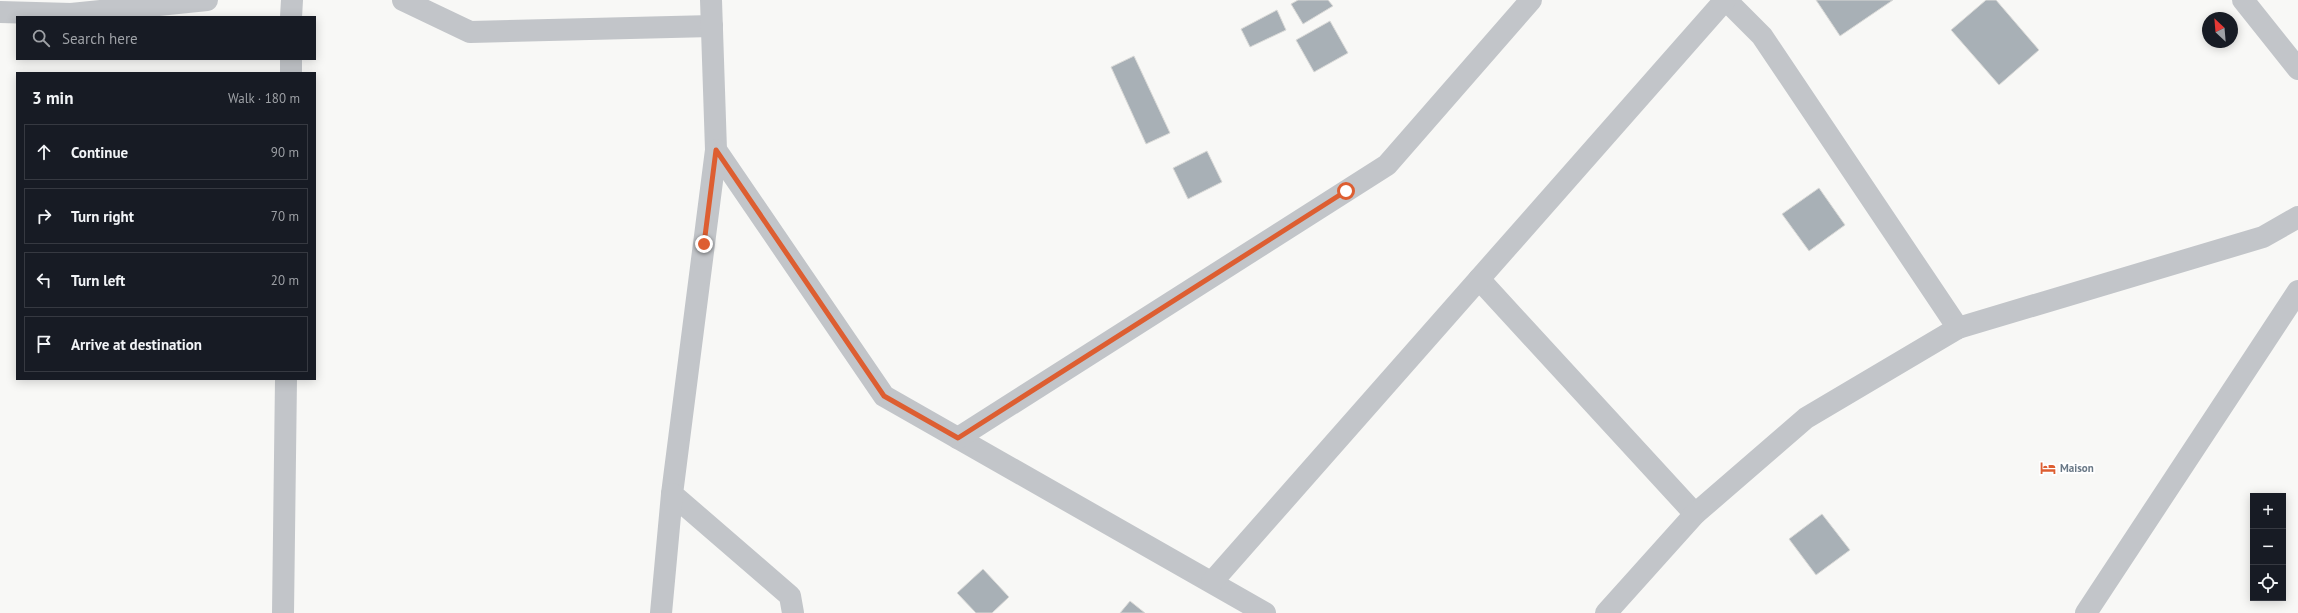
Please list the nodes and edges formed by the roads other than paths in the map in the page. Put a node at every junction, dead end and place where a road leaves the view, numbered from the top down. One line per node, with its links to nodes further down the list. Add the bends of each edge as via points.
1 (207, 0): 8 (street, via 71,14)
2 (292, 0): 9 (street)
3 (403, 0): 10 (street, via 470,32)
4 (711, 0): 10 (street)
5 (1531, 0): 20 (street, via 1387,165)
6 (1726, 0): 16 (street); 18 (street, via 1762,36)
7 (2243, 0): 12 (street)
8 (0, 12)
9 (291, 16)
10 (712, 26): 14 (street)
11 (291, 60): 13 (street)
12 (2298, 69)
13 (290, 72)
14 (716, 150): 20 (street, via 884,396); 21 (street)
15 (2298, 217): 18 (street, via 2263,237)
16 (1479, 279): 22 (street); 23 (street)
17 (2298, 291): 29 (street)
18 (1958, 328): 22 (street, via 1806,418)
19 (286, 380): 25 (street)
20 (958, 438): 23 (street)
21 (672, 494): 26 (street); 27 (street, via 790,596)
22 (1695, 514): 28 (street)
23 (1212, 582): 24 (street)
24 (1255, 611)
25 (283, 613)
26 (661, 613)
27 (793, 613)
28 (1606, 613)
29 (2086, 613)

